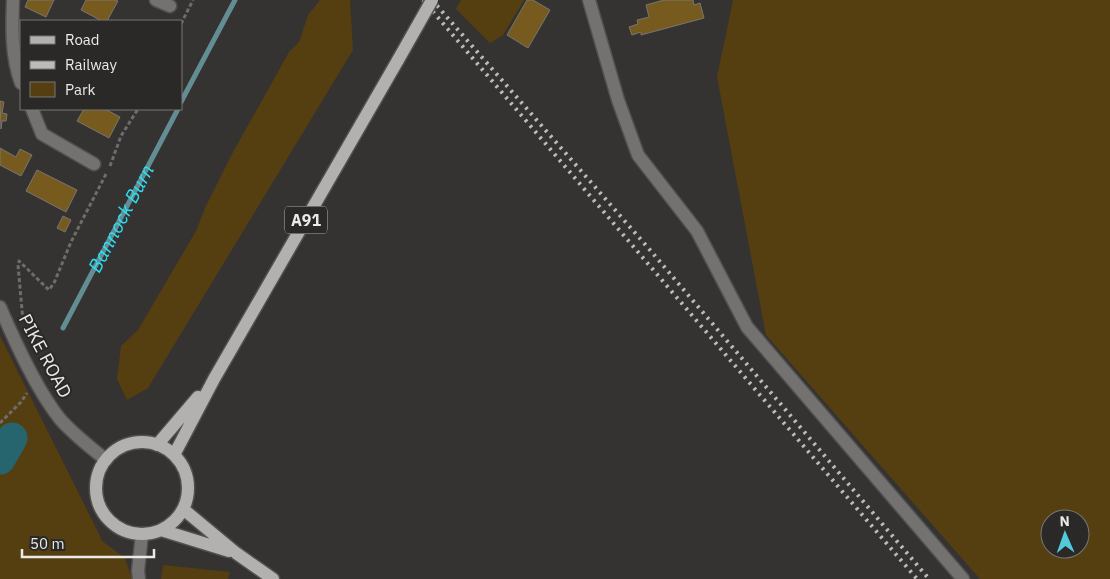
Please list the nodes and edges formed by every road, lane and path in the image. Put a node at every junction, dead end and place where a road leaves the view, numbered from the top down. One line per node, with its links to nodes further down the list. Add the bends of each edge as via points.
1 (13, 0): 8 (street, via 12,27 16,70)
2 (156, 0): 6 (street)
3 (193, 0): 7 (path)
4 (432, 0): 15 (main road, A91, bridge)
5 (589, 0): 26 (street, via 638,155 697,231 747,327)
6 (170, 6)
7 (182, 22)
8 (20, 80)
9 (32, 110): 11 (street, via 42,134)
10 (137, 110): 13 (path, via 121,136 108,171 54,283 48,290 19,261)
11 (94, 164)
12 (0, 307): 14 (street, PIKE ROAD)
13 (24, 320)
14 (35, 380): 16 (path, via 21,402); 19 (street, PIKE ROAD, via 60,420)
15 (214, 380): 17 (main road, A91); 18 (main road, A91)
16 (0, 423)
17 (158, 445): 18 (main road); 19 (main road, via 144,442 129,444)
18 (174, 455): 20 (main road, via 187,480)
19 (106, 460): 22 (main road, via 96,487 98,502 115,525 128,532)
20 (183, 509): 21 (main road); 23 (main road)
21 (162, 530): 22 (main road); 23 (main road)
22 (142, 534): 24 (street)
23 (236, 553): 25 (main road)
24 (139, 579)
25 (273, 579)
26 (962, 579)

